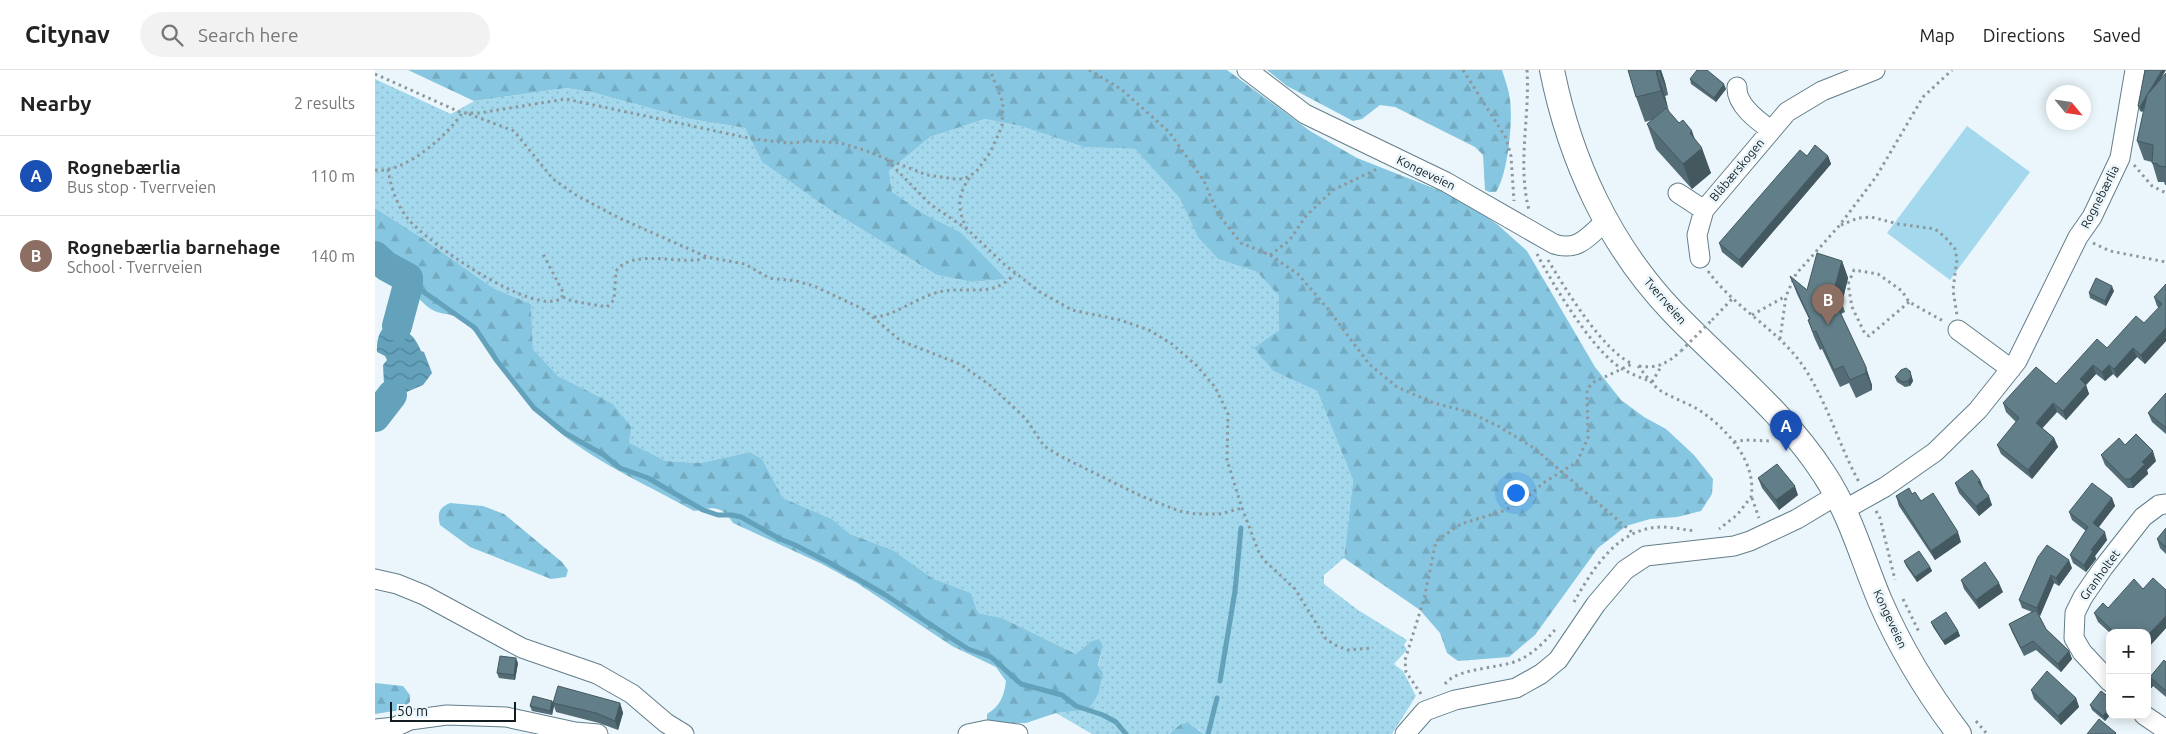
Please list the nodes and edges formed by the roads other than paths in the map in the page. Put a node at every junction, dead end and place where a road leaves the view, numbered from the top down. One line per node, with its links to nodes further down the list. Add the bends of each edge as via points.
1 (1247, 70): 9 (street, Kongeveien, via 1305,114 1446,182 1554,244 1570,247 1583,241)
2 (1552, 70): 9 (main road, Tverrveien, via 1571,144)
3 (1875, 70): 6 (street, Blåbærskogen, via 1822,91 1787,112)
4 (2135, 70): 12 (street, Rognebærlia, via 2120,158)
5 (1737, 87): 6 (street, Blåbærskogen, via 1736,94 1742,104)
6 (1771, 130): 8 (street, Blåbærskogen)
7 (1678, 193): 8 (street, Blåbærskogen)
8 (1704, 210): 10 (street, Blåbærskogen, via 1697,235)
9 (1606, 221): 13 (main road, Tverrveien, via 1652,288 1787,426 1817,463)
10 (1700, 258)
11 (1958, 330): 12 (street)
12 (2011, 369): 13 (street, Rognebærlia, via 1978,410 1935,452 1868,496)
13 (1841, 503): 18 (main road, Kongeveien, via 1909,661 1925,687); 26 (street, Rognebærlia, via 1734,546 1646,556 1625,570 1596,604 1558,660 1541,674 1515,688 1455,700 1425,711)
14 (2166, 504): 16 (street, Granholtet, via 2143,517 2093,582 2075,613 2074,638 2082,652)
15 (375, 579): 23 (street, via 424,595 522,648 597,674 632,694)
16 (2106, 678)
17 (2150, 719): 21 (street)
18 (1965, 724)
19 (375, 729): 20 (street)
20 (397, 730): 22 (street, via 410,720 447,715 506,717)
21 (2166, 730)
22 (598, 734)
23 (684, 734)
24 (968, 734): 25 (street, via 987,730)
25 (1018, 734)
26 (1405, 734)

